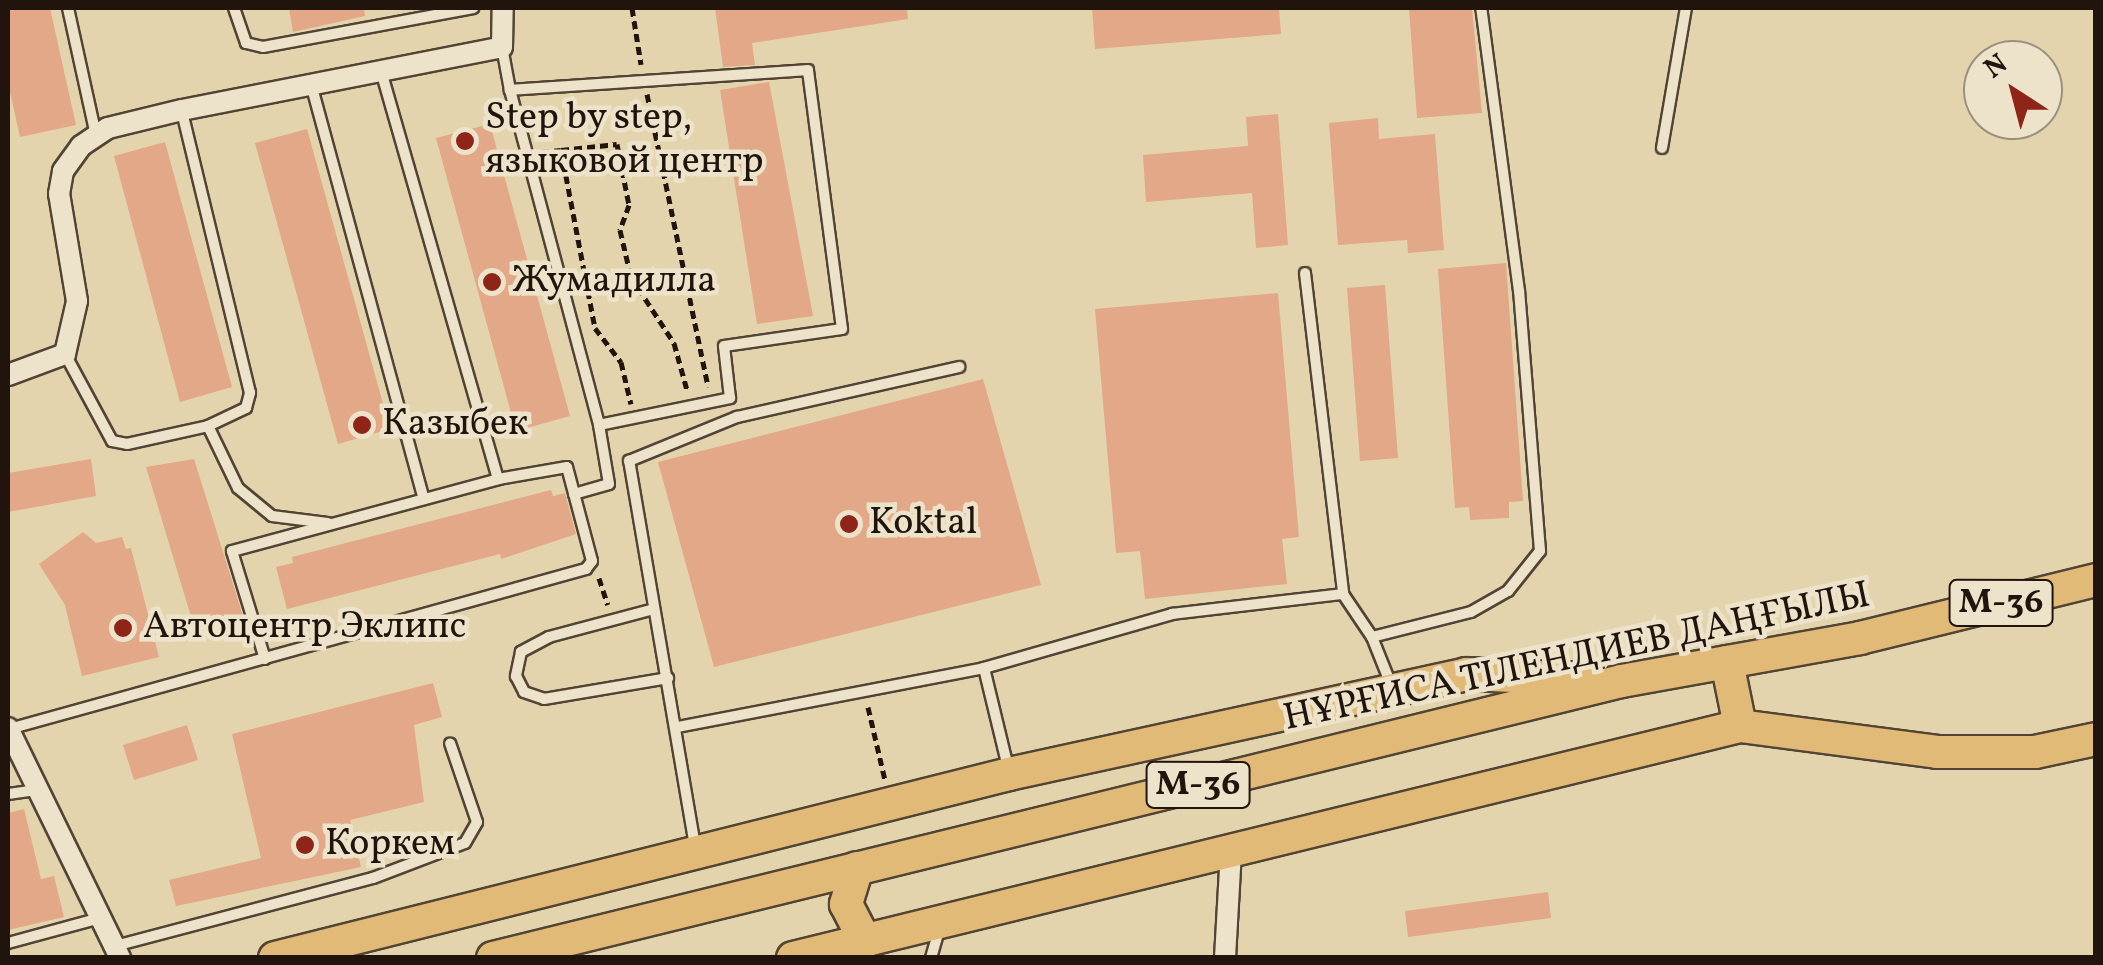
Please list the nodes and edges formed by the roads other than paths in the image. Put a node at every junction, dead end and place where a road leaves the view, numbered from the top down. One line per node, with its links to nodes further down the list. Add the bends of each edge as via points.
1 (68, 8): 12 (lane)
2 (234, 8): 3 (lane, via 246,43 263,47)
3 (474, 8)
4 (503, 8): 7 (street)
5 (1482, 8): 27 (lane, via 1519,291 1540,551 1508,591 1470,612)
6 (1686, 8): 13 (lane)
7 (502, 46): 8 (street); 10 (lane)
8 (380, 69): 9 (street); 20 (lane)
9 (310, 83): 11 (street); 22 (lane)
10 (510, 90): 18 (lane); 18 (lane, via 808,70 842,329 724,346 730,398)
11 (182, 110): 12 (street); 19 (lane, via 250,393 246,408)
12 (96, 136): 15 (street, via 63,171 59,194 76,301)
13 (1662, 148)
14 (1304, 273): 25 (lane)
15 (64, 354): 17 (street); 19 (lane, via 112,441 126,444)
16 (959, 367): 26 (lane, via 737,418 629,460)
17 (8, 376)
18 (599, 425): 21 (lane, via 609,484)
19 (208, 426): 23 (lane, via 238,488 272,516)
20 (498, 480): 21 (lane, via 567,467); 22 (lane)
21 (574, 494): 28 (lane, via 592,561 586,569)
22 (424, 500): 23 (lane)
23 (334, 524): 28 (lane, via 232,552)
24 (2096, 580): 29 (main road, НҰРҒИСА ТІЛЕНДИЕВ ДАҢҒЫЛЫ / M-36, via 1860,638)
25 (1343, 594): 27 (lane); 30 (lane, via 1172,614)
26 (654, 609): 31 (lane); 31 (lane, via 521,652 516,676 524,692 544,699)
27 (1372, 638): 33 (lane)
28 (265, 659): 36 (lane)
29 (1727, 662): 32 (main road, НҰРҒИСА ТІЛЕНДИЕВ ДАҢҒЫЛЫ / M-36); 35 (main road)
30 (984, 668): 34 (lane); 39 (lane)
31 (668, 678): 34 (lane)
32 (1622, 680): 33 (main road, via 1466,674); 44 (main road, НҰРҒИСА ТІЛЕНДИЕВ ДАҢҒЫЛЫ / M-36)
33 (1392, 690): 39 (main road)
34 (678, 726): 43 (lane)
35 (1740, 726): 37 (main road, M-36, via 1956,753 2035,752); 42 (main road, M-36)
36 (8, 729): 40 (street)
37 (2096, 739)
38 (450, 743): 49 (lane, via 476,822 465,842 373,878)
39 (1009, 774): 43 (main road)
40 (38, 790): 41 (lane); 45 (street)
41 (8, 794)
42 (1231, 850): 46 (main road, M-36); 54 (street)
43 (697, 855): 50 (main road)
44 (857, 868): 47 (main road, via 846,904); 51 (main road, НҰРҒИСА ТІЛЕНДИЕВ ДАҢҒЫЛЫ / M-36)
45 (100, 918): 48 (lane); 49 (street)
46 (942, 922): 47 (main road, M-36); 53 (lane)
47 (865, 940): 52 (main road, M-36)
48 (8, 943)
49 (117, 952)
50 (274, 958)
51 (493, 958)
52 (793, 958)
53 (931, 958)
54 (1225, 958)

